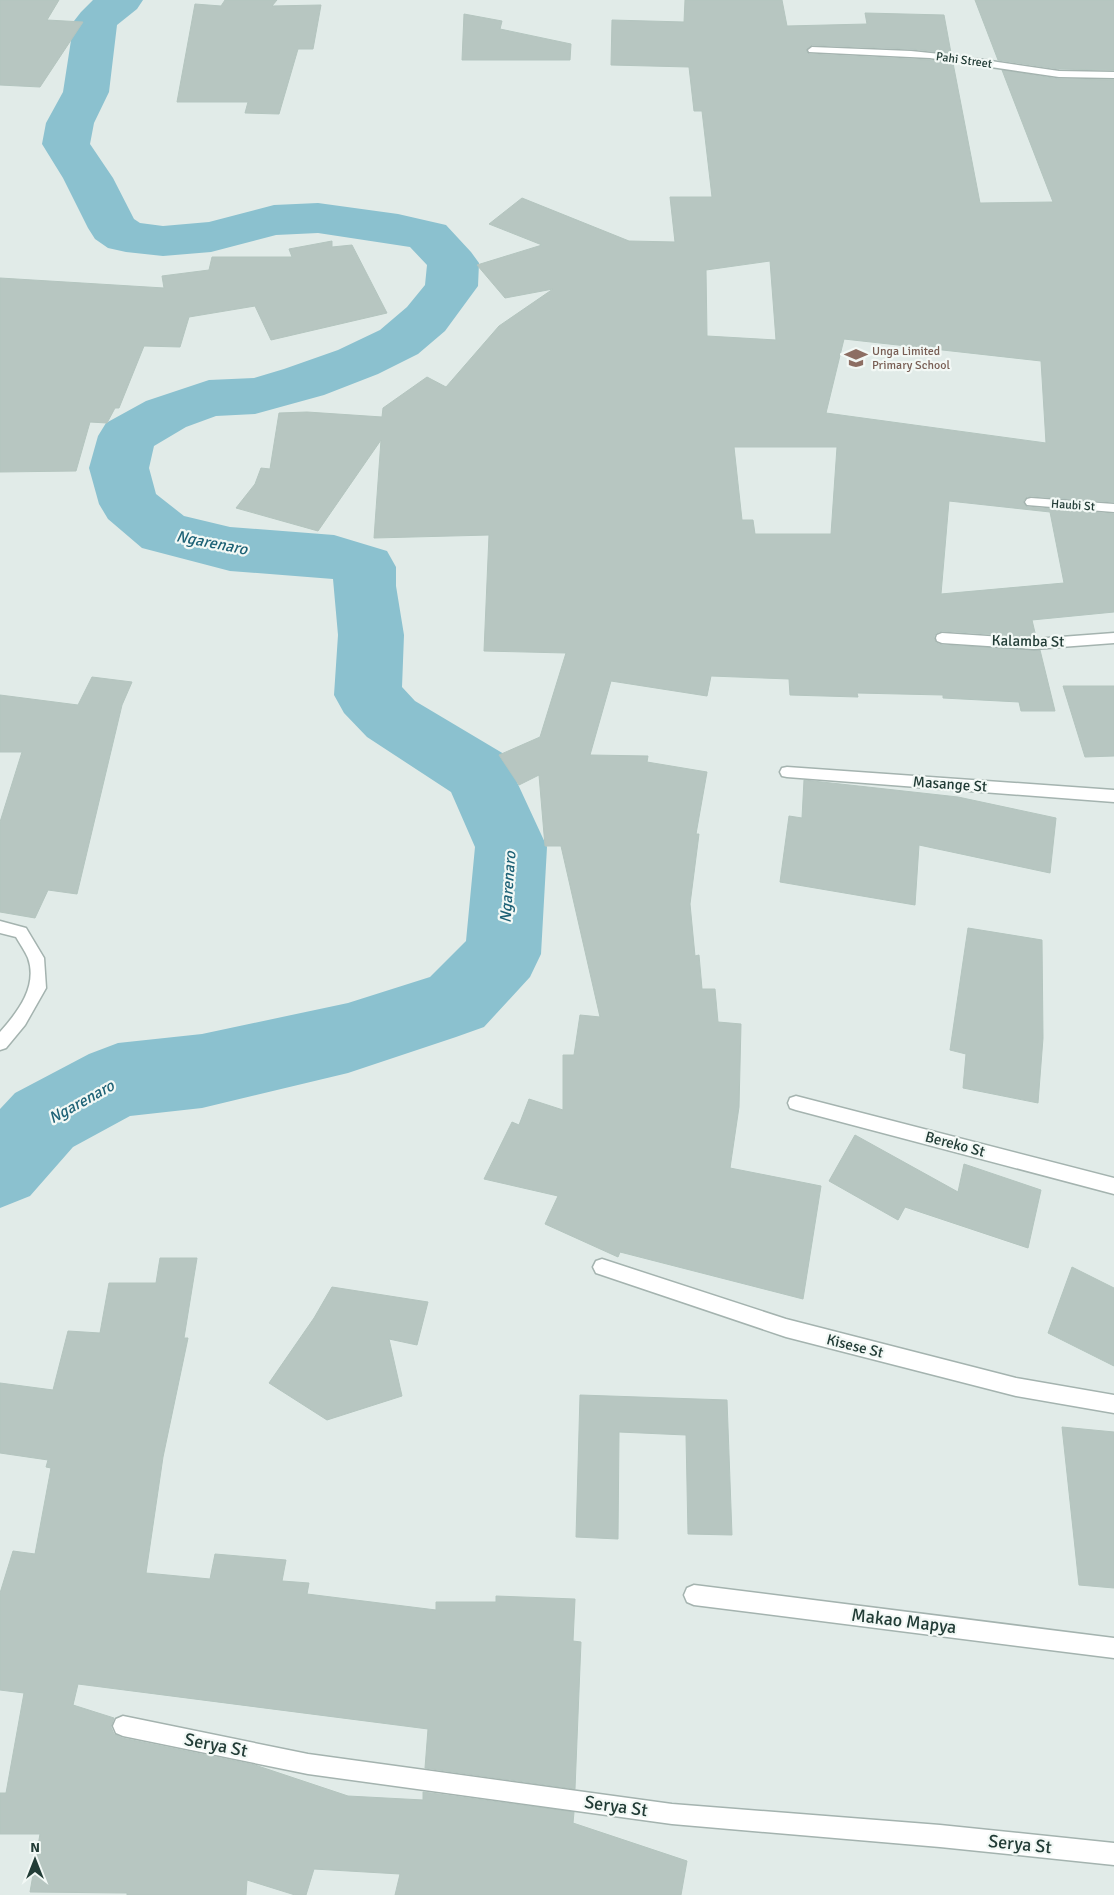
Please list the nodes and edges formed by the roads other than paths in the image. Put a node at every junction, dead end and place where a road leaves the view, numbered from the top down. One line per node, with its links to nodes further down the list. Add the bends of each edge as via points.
1 (812, 50): 2 (street, Pahi Street, via 938,56 1073,76)
2 (1114, 75)
3 (1031, 502): 4 (street, Haubi St)
4 (1114, 508)
5 (942, 638): 6 (street, Kalamba St, via 1034,644)
6 (1114, 638)
7 (786, 772): 8 (street, Masange St)
8 (1114, 796)
9 (0, 927): 10 (street, via 21,932 36,958 38,988 20,1020)
10 (0, 1043)
11 (796, 1103): 12 (street, Bereko St)
12 (1114, 1186)
13 (602, 1266): 14 (street, Kisese St, via 786,1328 1016,1387)
14 (1114, 1404)
15 (694, 1595): 16 (street, Makao Mapya)
16 (1114, 1648)
17 (123, 1726): 18 (street, Serya St, via 308,1764 662,1813)
18 (1114, 1854)

